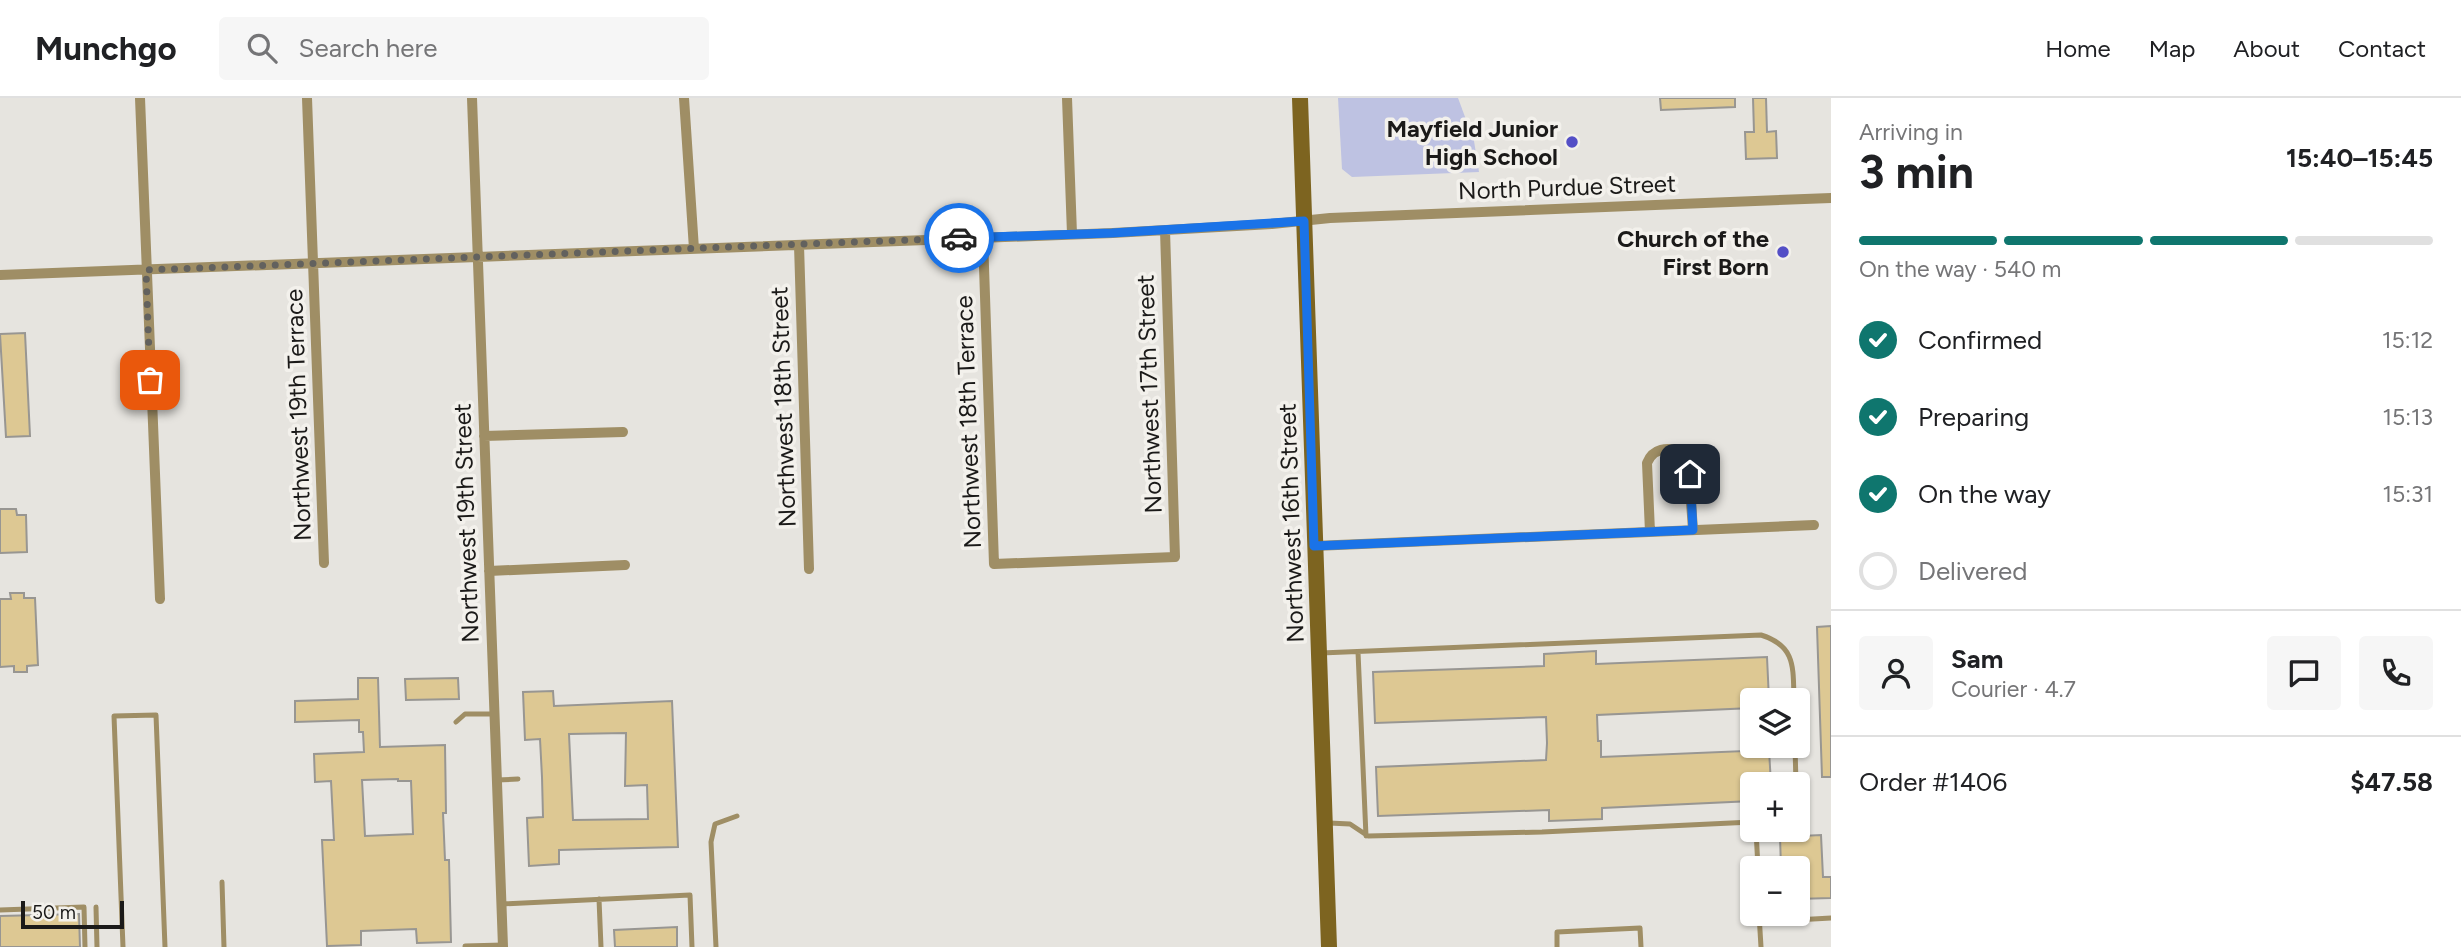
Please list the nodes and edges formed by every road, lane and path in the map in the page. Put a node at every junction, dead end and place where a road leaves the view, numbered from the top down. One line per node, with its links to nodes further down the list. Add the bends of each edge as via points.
1 (140, 98): 16 (street)
2 (307, 98): 15 (street, Northwest 19th Terrace)
3 (472, 98): 14 (street, Northwest 19th Street)
4 (684, 98): 13 (street)
5 (1067, 98): 10 (street)
6 (1300, 98): 8 (street, Northwest 16th Street)
7 (1831, 198): 8 (street, North Purdue Street)
8 (1304, 221): 9 (street, North Purdue Street); 23 (street, Northwest 16th Street)
9 (1165, 230): 10 (street, North Purdue Street); 25 (street, Northwest 17th Street, via 1175,557)
10 (1072, 234): 11 (street, North Purdue Street)
11 (983, 237): 12 (street, North Purdue Street); 25 (street, Northwest 18th Terrace)
12 (799, 245): 13 (street, North Purdue Street); 27 (street, Northwest 18th Street)
13 (694, 249): 14 (street, North Purdue Street)
14 (478, 257): 15 (street, North Purdue Street); 19 (street, Northwest 19th Street)
15 (313, 263): 16 (street, North Purdue Street); 24 (street, Northwest 19th Terrace)
16 (146, 270): 17 (street, North Purdue Street); 29 (street)
17 (0, 275)
18 (623, 432): 19 (street)
19 (484, 436): 28 (street, Northwest 19th Street)
20 (1814, 525): 21 (street)
21 (1693, 530): 22 (street); 22 (street, via 1688,460 1672,448 1657,450 1647,463)
22 (1650, 532): 23 (street)
23 (1314, 546): 31 (street, Northwest 16th Street)
24 (324, 563)
25 (994, 564)
26 (625, 565): 28 (street)
27 (809, 569)
28 (489, 570): 33 (street, Northwest 19th Street)
29 (160, 599)
30 (1358, 652): 31 (lane); 32 (lane, via 1762,635 1780,641 1788,653); 40 (lane)
31 (1318, 654): 38 (street, Northwest 16th Street)
32 (1794, 688)
33 (495, 714): 34 (lane, via 465,714); 36 (street, Northwest 19th Street)
34 (457, 722)
35 (518, 779): 36 (lane)
36 (497, 780): 43 (street, Northwest 19th Street)
37 (737, 816): 58 (lane, via 715,824 710,842)
38 (1325, 822): 40 (lane, via 1350,824); 59 (street, Northwest 16th Street)
39 (1740, 823): 40 (lane)
40 (1366, 835)
41 (222, 882): 55 (lane)
42 (599, 899): 43 (lane); 56 (lane); 57 (lane, via 690,895)
43 (502, 904): 50 (street, Northwest 19th Street)
44 (96, 907): 52 (lane)
45 (0, 910): 51 (lane, via 84,907)
46 (1831, 918): 47 (lane)
47 (1810, 919)
48 (1760, 926): 62 (lane)
49 (465, 946): 50 (lane)
50 (503, 946)
51 (85, 947)
52 (97, 947)
53 (123, 947): 54 (lane, via 114,716 156,715)
54 (165, 947)
55 (224, 947)
56 (601, 947)
57 (692, 947)
58 (716, 947)
59 (1329, 947)
60 (1557, 947): 61 (lane, via 1557,932 1640,928)
61 (1641, 947)
62 (1761, 947)

